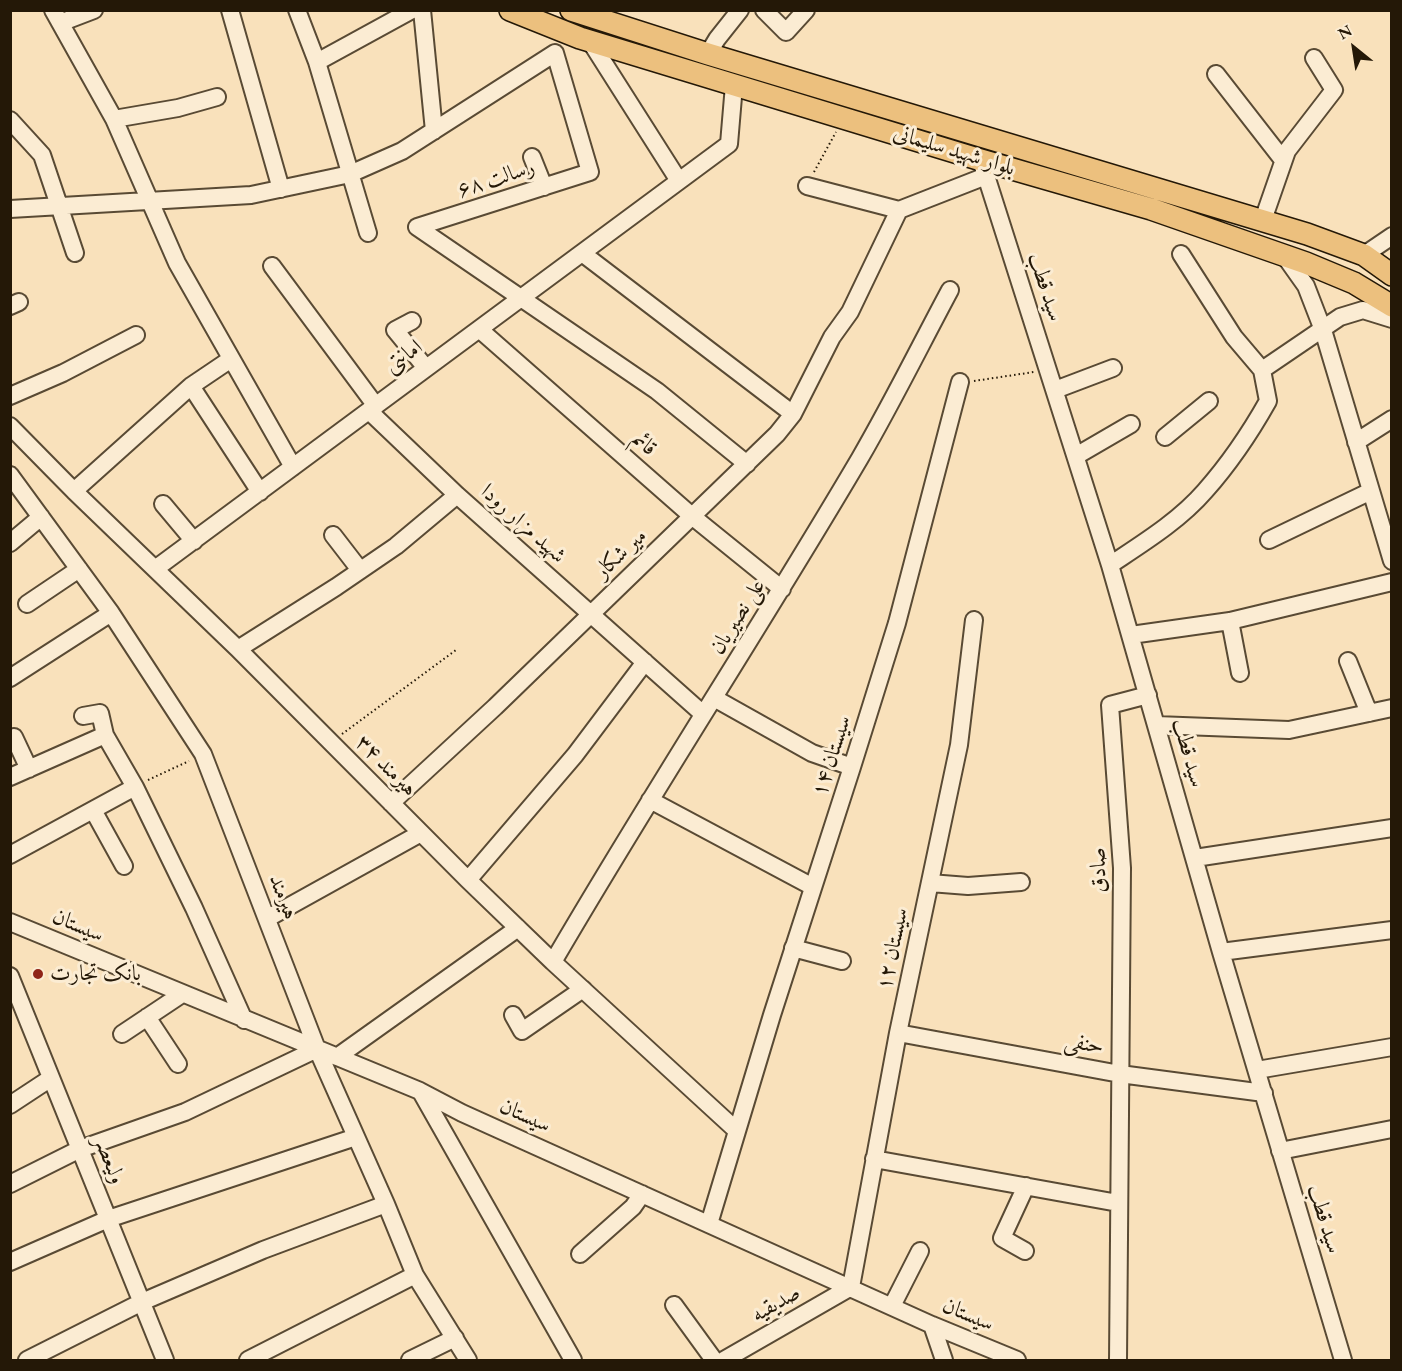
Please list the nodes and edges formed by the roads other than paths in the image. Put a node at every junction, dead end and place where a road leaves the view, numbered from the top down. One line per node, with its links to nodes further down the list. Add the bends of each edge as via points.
1 (94, 10): 11 (street)
2 (230, 10): 29 (street)
3 (297, 10): 15 (street)
4 (412, 10): 15 (street)
5 (422, 10): 21 (street)
6 (510, 10): 12 (main road, بلوار شهید سلیمانی)
7 (571, 10): 13 (main road, بلوار شهید سلیمانی)
8 (740, 10): 13 (street)
9 (764, 10): 10 (street, via 786,32)
10 (806, 10)
11 (56, 17): 19 (street)
12 (590, 41): 17 (main road, بلوار شهید سلیمانی); 26 (street)
13 (708, 54): 34 (main road, بلوار شهید سلیمانی)
14 (1314, 58): 23 (street, via 1334,90)
15 (317, 62): 25 (street)
16 (1216, 74): 23 (street)
17 (734, 85): 24 (main road, بلوار شهید سلیمانی, via 843,118); 26 (street, امانتی, via 729,144)
18 (218, 97): 19 (street)
19 (114, 119): 30 (street)
20 (10, 120): 31 (street, via 42,155)
21 (434, 131): 25 (street, via 402,151); 28 (street, رسالت ۶۸, via 555,53 590,172)
22 (532, 157): 28 (street)
23 (1283, 160): 34 (street)
24 (984, 168): 33 (street); 40 (main road, بلوار شهید سلیمانی, via 1151,208); 58 (street, سید قطب)
25 (350, 174): 29 (street); 35 (street)
26 (679, 181): 38 (street, امانتی)
27 (807, 186): 33 (street)
28 (544, 187): 45 (street, رسالت ۶۸, via 417,227)
29 (281, 189): 30 (street, via 251,195)
30 (149, 200): 31 (street); 52 (street, via 177,263)
31 (59, 205): 32 (street); 37 (street)
32 (10, 209)
33 (899, 210): 62 (street, میر شکار, via 850,312 832,338)
34 (1263, 220): 41 (main road, بلوار شهید سلیمانی)
35 (368, 234)
36 (1392, 236): 41 (street)
37 (75, 253)
38 (582, 253): 45 (street, امانتی); 62 (street)
39 (1181, 254): 55 (street, via 1234,337)
40 (1284, 255): 46 (main road, بلوار شهید سلیمانی, via 1354,283); 50 (street, via 1306,286)
41 (1364, 255): 43 (main road, بلوار شهید سلیمانی)
42 (272, 266): 61 (street, شهید مزار رودا)
43 (1392, 275)
44 (950, 290): 89 (street, علی نصیریان, via 861,456)
45 (521, 298): 49 (street, امانتی); 69 (street, via 657,391)
46 (1392, 306)
47 (1392, 320): 50 (street, via 1363,310 1340,317)
48 (412, 321): 53 (street, via 395,330)
49 (479, 329): 53 (street, امانتی); 78 (street, قائم)
50 (1323, 330): 55 (street); 67 (street)
51 (136, 335): 59 (street)
52 (231, 359): 57 (street); 70 (street)
53 (426, 368): 61 (street, امانتی)
54 (1113, 368): 58 (street)
55 (1262, 370): 84 (street, via 1268,401 1248,436 1204,493 1160,531)
56 (960, 382): 110 (street, سیستان ۱۴, via 897,623)
57 (191, 386): 72 (street); 74 (street)
58 (1055, 390): 68 (street, سید قطب)
59 (10, 396)
60 (1209, 401): 66 (street)
61 (373, 408): 70 (street, امانتی); 75 (street, شهید مزار رودا)
62 (793, 414): 69 (street, میر شکار)
63 (1392, 419): 67 (street)
64 (1131, 424): 68 (street)
65 (10, 426): 72 (street, هیرمند ۳۴)
66 (1164, 437)
67 (1356, 442): 73 (street)
68 (1076, 456): 84 (street, سید قطب)
69 (747, 464): 78 (street, میر شکار)
70 (293, 467): 74 (street, امانتی)
71 (10, 475): 77 (street, هیرمند)
72 (74, 491): 86 (street, هیرمند ۳۴)
73 (1371, 491): 80 (street); 83 (street)
74 (260, 492): 81 (street, امانتی)
75 (457, 495): 87 (street, via 396,546); 92 (street, شهید مزار رودا)
76 (163, 504): 81 (street)
77 (41, 517): 82 (street); 85 (street, هیرمند)
78 (693, 517): 89 (street, قائم); 92 (street, میر شکار)
79 (333, 535): 87 (street)
80 (1269, 540)
81 (194, 541): 86 (street, امانتی)
82 (10, 543)
83 (1392, 561)
84 (1110, 565): 95 (street, سید قطب)
85 (79, 569): 90 (street); 91 (street, هیرمند)
86 (155, 569): 96 (street, هیرمند ۳۴)
87 (360, 570): 96 (street)
88 (1392, 582): 94 (street)
89 (782, 589): 102 (street, علی نصیریان)
90 (27, 604)
91 (111, 613): 100 (street); 126 (street, هیرمند, via 203,754)
92 (590, 614): 98 (street, شهید مزار رودا); 115 (street, میر شکار)
93 (974, 620): 124 (street, سیستان ۱۲, via 958,745)
94 (1230, 621): 95 (street); 99 (street)
95 (1131, 635): 101 (street, سید قطب)
96 (238, 649): 115 (street, هیرمند ۳۴)
97 (1348, 661): 104 (street)
98 (645, 662): 105 (street, شهید مزار رودا); 122 (street, via 576,756)
99 (1240, 673)
100 (11, 677)
101 (1148, 695): 107 (street, سید قطب); 147 (street, صادق, via 1110,705 1122,868)
102 (714, 698): 105 (street, علی نصیریان); 110 (street, via 812,753)
103 (1392, 708): 104 (street)
104 (1369, 713): 107 (street, via 1289,730)
105 (704, 714): 114 (street, علی نصیریان)
106 (82, 716): 108 (street, via 100,713)
107 (1156, 725): 120 (street, سید قطب)
108 (105, 735): 111 (street); 113 (street)
109 (14, 737): 111 (street)
110 (852, 767): 125 (street, سیستان ۱۴)
111 (29, 769): 112 (street)
112 (10, 777)
113 (135, 787): 116 (street); 139 (street)
114 (650, 800): 125 (street); 133 (street, علی نصیریان)
115 (391, 803): 118 (street, هیرمند ۳۴)
116 (93, 810): 119 (street); 121 (street)
117 (1392, 828): 120 (street)
118 (421, 833): 122 (street, هیرمند ۳۴); 126 (street)
119 (10, 855)
120 (1195, 858): 131 (street, سید قطب)
121 (123, 866)
122 (468, 880): 128 (street, هیرمند ۳۴)
123 (1021, 882): 124 (street, via 968,886)
124 (930, 883): 141 (street, سیستان ۱۲)
125 (813, 887): 130 (street, سیستان ۱۴)
126 (268, 918): 143 (street, هیرمند)
127 (10, 922): 136 (street, سیستان)
128 (518, 928): 133 (street, هیرمند ۳۴); 144 (street)
129 (1392, 930): 131 (street)
130 (794, 948): 132 (street); 153 (street, سیستان ۱۴)
131 (1221, 952): 146 (street, سید قطب)
132 (842, 961)
133 (553, 962): 135 (street, هیرمند ۳۴)
134 (10, 976): 148 (street, ولیعصر)
135 (583, 989): 137 (street, via 522,1031); 153 (street, هیرمند ۳۴)
136 (182, 994): 138 (street); 139 (street, سیستان)
137 (513, 1015)
138 (147, 1017): 140 (street); 145 (street)
139 (244, 1020): 143 (street, سیستان)
140 (122, 1034)
141 (898, 1034): 147 (street, حنفی); 157 (street, سیستان ۱۲)
142 (1392, 1047): 146 (street)
143 (317, 1049): 144 (street, سیستان); 154 (street, هیرمند); 155 (street, via 185,1112)
144 (337, 1057): 149 (street, سیستان)
145 (178, 1064)
146 (1257, 1070): 150 (street, سید قطب)
147 (1120, 1074): 150 (street, حنفی); 161 (street)
148 (51, 1078): 151 (street); 155 (street, ولیعصر)
149 (420, 1091): 160 (street, سیستان); 181 (street)
150 (1264, 1094): 156 (street, سید قطب)
151 (10, 1105)
152 (1392, 1129): 156 (street)
153 (736, 1130): 164 (street, سیستان ۱۴)
154 (356, 1137): 162 (street, هیرمند); 163 (street)
155 (80, 1149): 158 (street); 163 (street, ولیعصر)
156 (1280, 1151): 187 (street, سید قطب)
157 (874, 1159): 159 (street); 170 (street, سیستان ۱۲)
158 (10, 1184)
159 (1026, 1186): 161 (street); 166 (street, via 1002,1238)
160 (642, 1194): 164 (street, سیستان); 167 (street, via 633,1207)
161 (1118, 1203): 186 (street)
162 (386, 1204): 169 (street, هیرمند); 171 (street, via 263,1250)
163 (108, 1219): 168 (street); 171 (street, ولیعصر)
164 (709, 1224): 170 (street, سیستان)
165 (920, 1251): 173 (street)
166 (1025, 1251)
167 (580, 1254)
168 (10, 1262)
169 (416, 1275): 175 (street, هیرمند); 178 (street)
170 (851, 1287): 173 (street, سیستان); 183 (street, صدیقیه)
171 (142, 1302): 176 (street); 177 (street, ولیعصر)
172 (674, 1305): 182 (street)
173 (892, 1306): 174 (street, سیستان)
174 (932, 1325): 184 (street); 185 (street, سیستان)
175 (454, 1338): 179 (street); 180 (street, هیرمند)
176 (27, 1360)
177 (165, 1360)
178 (248, 1360)
179 (410, 1360)
180 (468, 1360)
181 (573, 1360)
182 (714, 1360)
183 (724, 1360)
184 (944, 1360)
185 (1017, 1360)
186 (1118, 1360)
187 (1343, 1360)

